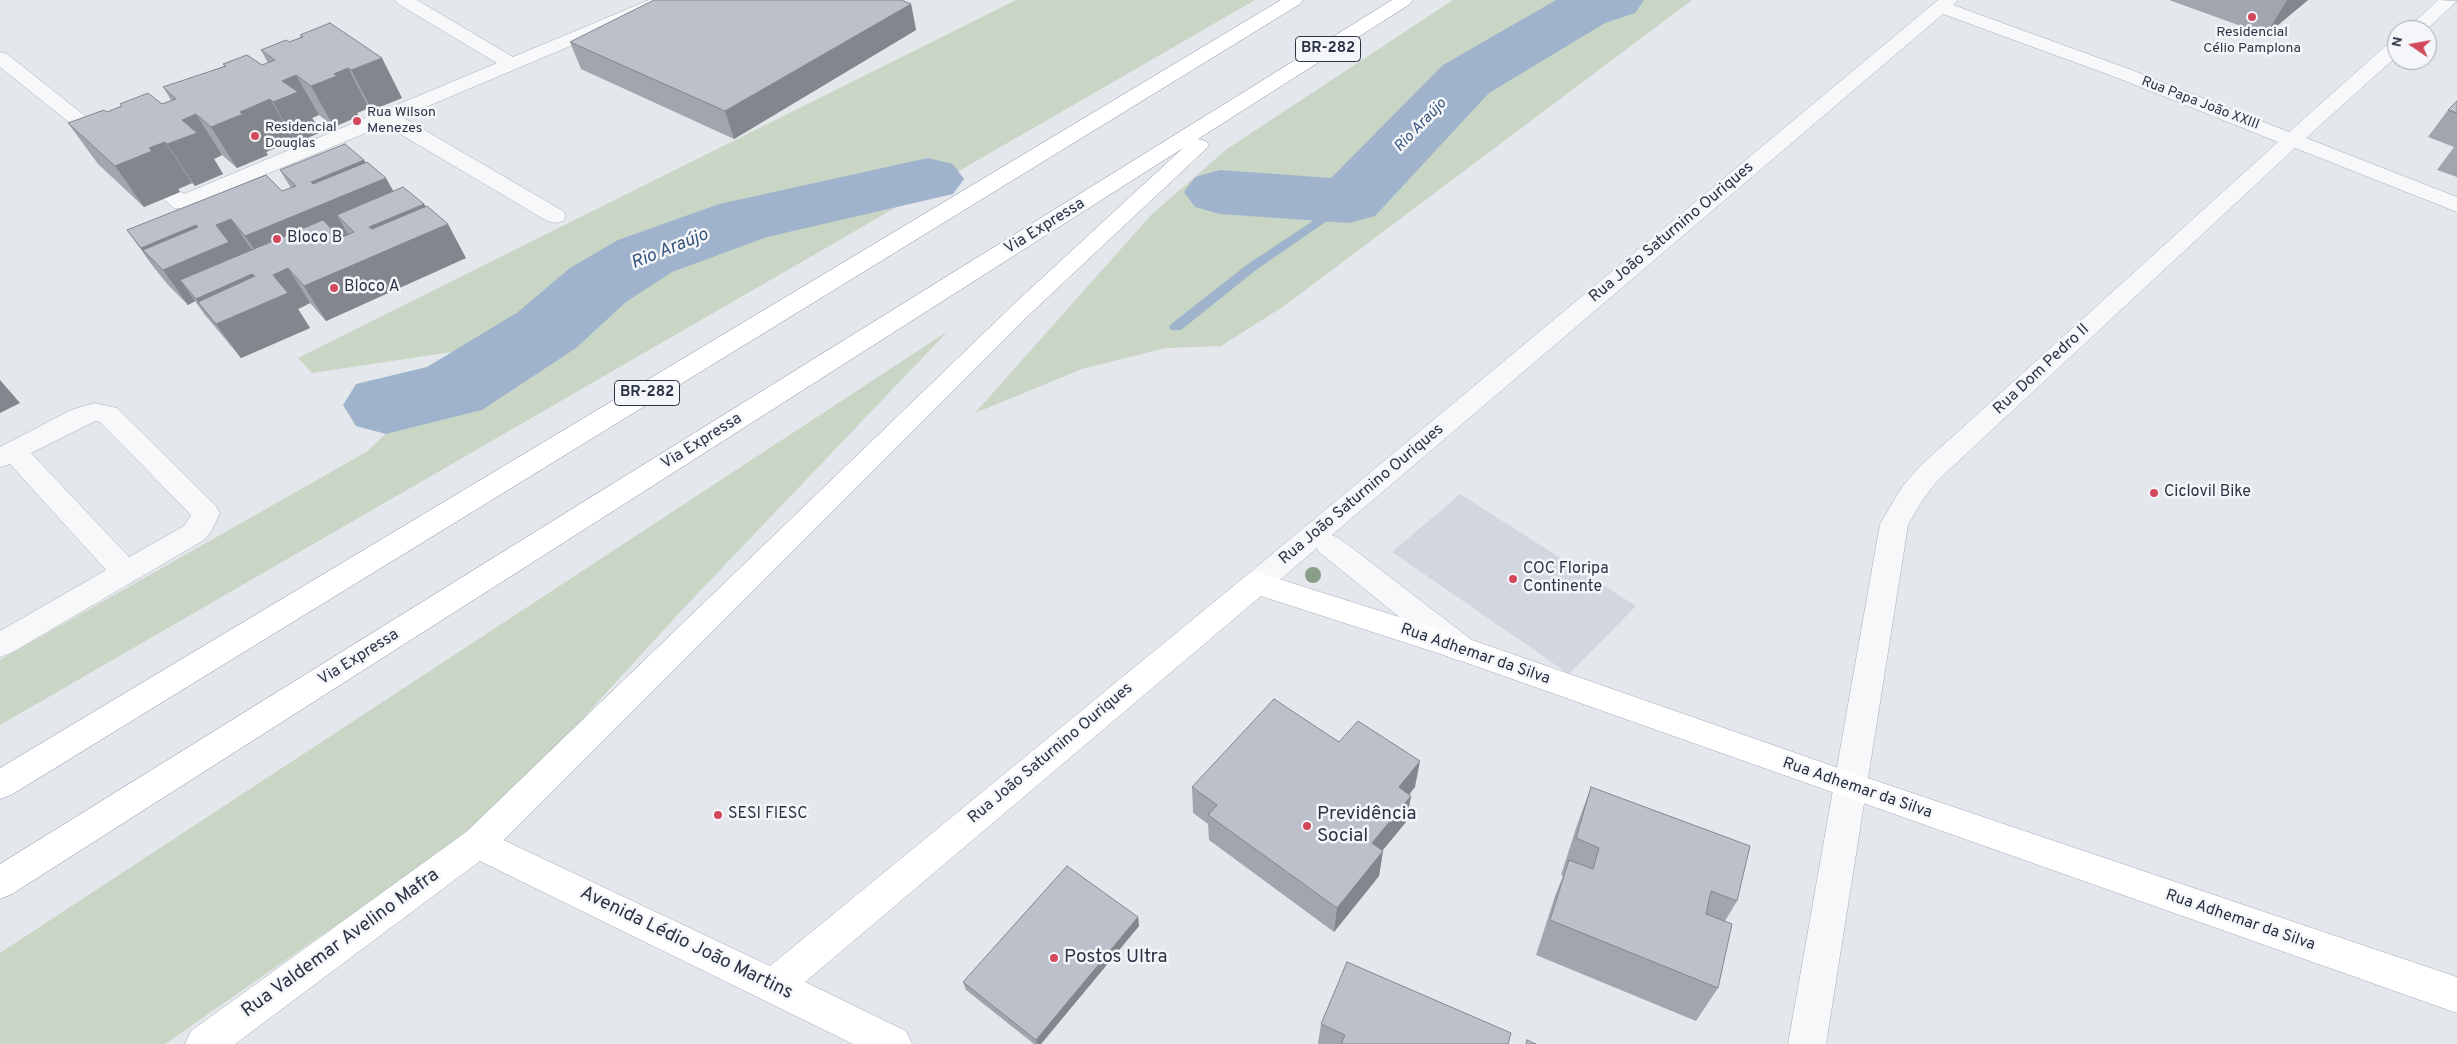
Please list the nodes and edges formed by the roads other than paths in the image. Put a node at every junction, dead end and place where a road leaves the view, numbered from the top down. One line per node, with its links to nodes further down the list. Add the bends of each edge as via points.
1 (404, 0): 10 (street)
2 (664, 0): 10 (street)
3 (1294, 0): 22 (main road, BR-282)
4 (1404, 0): 11 (main road, Via Expressa / BR-282)
5 (2449, 0): 7 (street)
6 (1945, 4): 13 (street, Rua Papa João XXIII); 19 (street, Rua João Saturnino Ouriques)
7 (2426, 20)
8 (2387, 55): 13 (street, Rua Dom Pedro II)
9 (0, 58): 12 (street, via 182,203)
10 (512, 64): 12 (street)
11 (1252, 97): 24 (main road, Rua Valdemar Avelino Mafra, via 1023,308); 25 (main road, Via Expressa / BR-282)
12 (387, 117): 15 (street)
13 (2292, 140): 14 (street, Rua Papa João XXIII); 23 (street, Rua Dom Pedro II, via 1928,474 1912,494 1894,524)
14 (2457, 205)
15 (555, 216)
16 (7, 455): 18 (street); 18 (street, via 80,416 95,412 108,414 206,513 194,533)
17 (1329, 545): 21 (street)
18 (126, 573): 20 (street)
19 (1257, 583): 21 (main road, Rua Adhemar da Silva); 26 (main road, Rua João Saturnino Ouriques)
20 (0, 645)
21 (1461, 649): 23 (main road, Rua Adhemar da Silva)
22 (0, 785)
23 (1850, 786): 27 (main road, Rua Adhemar da Silva); 30 (street, Rua Dom Pedro II)
24 (478, 843): 26 (main road, Avenida Lédio João Martins); 28 (main road, Rua Valdemar Avelino Mafra)
25 (0, 883)
26 (772, 986): 29 (main road, Avenida Lédio João Martins)
27 (2457, 995)
28 (204, 1044)
29 (893, 1044)
30 (1807, 1044)

